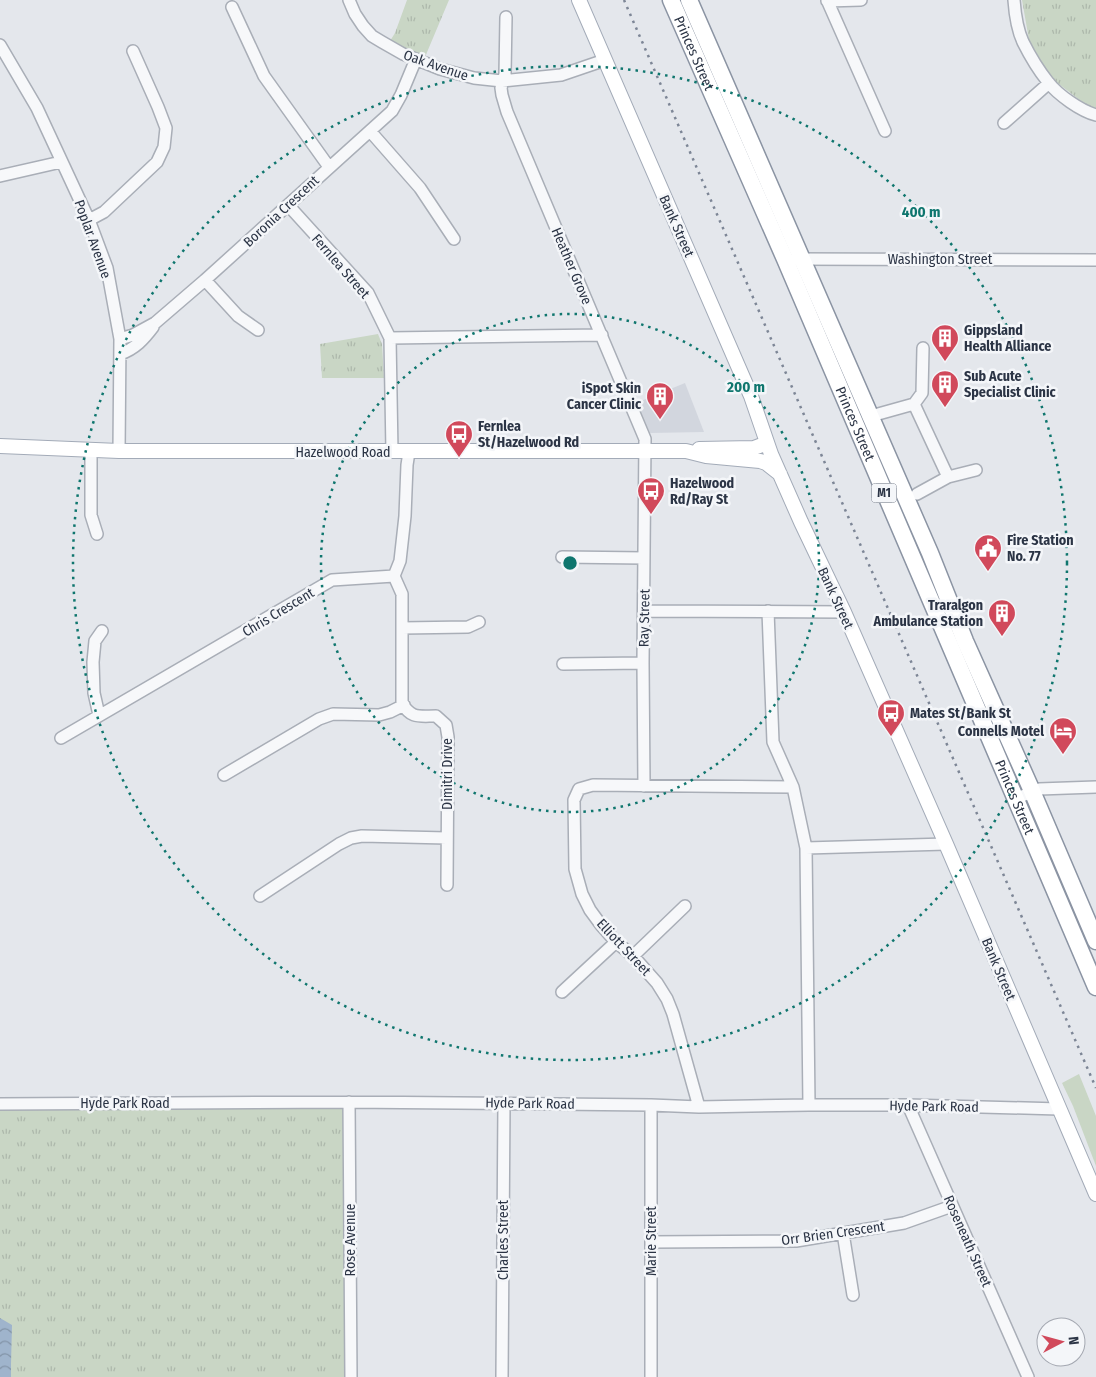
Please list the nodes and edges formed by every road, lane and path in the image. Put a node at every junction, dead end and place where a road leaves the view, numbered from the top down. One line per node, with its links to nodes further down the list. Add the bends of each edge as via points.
1 (349, 0): 12 (street, Oak Avenue, via 372,36)
2 (579, 0): 13 (main road, Bank Street)
3 (671, 0): 26 (highway, Princes Street / M1)
4 (689, 0): 27 (highway, Princes Street / M1)
5 (827, 0): 6 (street); 19 (street)
6 (861, 0)
7 (1014, 0): 15 (street, via 1022,41)
8 (232, 7): 21 (street, via 264,76)
9 (506, 17): 14 (street, Heather Grove, via 505,74)
10 (0, 45): 20 (street, Poplar Avenue, via 37,108)
11 (133, 51): 24 (street, via 166,128 164,147 157,162 104,212)
12 (416, 60): 14 (street, Oak Avenue, via 474,78); 18 (street, Boronia Crescent, via 392,111)
13 (605, 60): 14 (street, Oak Avenue, via 561,76); 44 (main road, Bank Street, via 751,396)
14 (502, 81): 32 (street, Heather Grove, via 507,112)
15 (1049, 83): 16 (street, via 1068,100); 17 (street)
16 (1096, 116)
17 (1004, 124)
18 (370, 131): 21 (street, Boronia Crescent); 25 (street, via 420,188)
19 (885, 131)
20 (61, 162): 22 (street); 24 (street, Poplar Avenue)
21 (329, 167): 23 (street, Boronia Crescent)
22 (0, 176)
23 (288, 205): 29 (street, Boronia Crescent); 33 (street, Fernlea Street, via 368,293)
24 (89, 220): 34 (street, Poplar Avenue, via 107,268)
25 (454, 239)
26 (785, 259): 27 (street, Washington Street); 70 (highway, Princes Street / M1)
27 (803, 259): 28 (street, Washington Street); 38 (highway, Princes Street / M1)
28 (1096, 260)
29 (205, 280): 30 (street, Boronia Crescent); 31 (street, via 238,316)
30 (155, 323): 34 (street, Boronia Crescent); 36 (street, via 138,344)
31 (258, 330)
32 (602, 335): 33 (street); 42 (street, Heather Grove, via 643,433)
33 (390, 338): 45 (street, Fernlea Street)
34 (120, 339): 36 (street, Poplar Avenue)
35 (923, 348): 37 (street, via 922,393)
36 (120, 354): 41 (street, Poplar Avenue)
37 (914, 404): 38 (street); 48 (street)
38 (871, 416): 69 (highway, Princes Street / M1, via 965,642)
39 (0, 446): 40 (main road, Hazelwood Road)
40 (90, 451): 41 (main road, Hazelwood Road); 50 (street, via 91,515)
41 (120, 451): 45 (main road, Hazelwood Road)
42 (645, 451): 43 (main road, Hazelwood Road); 46 (main road, Hazelwood Road); 52 (street, Ray Street)
43 (686, 451): 44 (main road, via 702,448); 44 (main road, via 706,456)
44 (769, 451): 56 (main road, Bank Street, via 818,539); 56 (main road, Bank Street, via 774,468 781,474)
45 (392, 452): 46 (main road, Hazelwood Road)
46 (409, 452): 53 (street, via 400,561)
47 (976, 470): 48 (street)
48 (948, 477): 49 (street)
49 (917, 494)
50 (97, 534)
51 (562, 558): 52 (street)
52 (644, 558): 54 (street, Ray Street)
53 (394, 576): 58 (street, via 402,594); 63 (street, Chris Crescent, via 332,580)
54 (645, 610): 55 (street); 60 (street, Ray Street)
55 (768, 611): 56 (street); 67 (street, via 773,742)
56 (844, 612): 72 (main road, Bank Street)
57 (479, 622): 58 (street, via 468,627)
58 (402, 628): 62 (street)
59 (102, 631): 63 (street, via 95,641 93,662)
60 (643, 663): 61 (street); 66 (street, Ray Street)
61 (562, 664)
62 (404, 706): 65 (street, via 379,715 333,714 319,719); 71 (street, Dimitri Drive, via 417,716 436,716 446,724)
63 (99, 715): 64 (street, Chris Crescent)
64 (61, 738)
65 (224, 774)
66 (644, 786): 67 (street, Elliott Street); 78 (street, Elliott Street, via 593,785 578,789 574,800 575,868 582,894 590,910)
67 (793, 787): 73 (street)
68 (1096, 787): 69 (street)
69 (1032, 792): 70 (street); 77 (highway, Princes Street / M1)
70 (1015, 799): 80 (highway, Princes Street / M1)
71 (447, 838): 74 (street, Dimitri Drive); 75 (street, via 352,838)
72 (946, 844): 73 (street); 89 (main road, Bank Street)
73 (806, 848): 86 (street)
74 (447, 885)
75 (260, 896)
76 (684, 906): 79 (street)
77 (1096, 941)
78 (616, 942): 79 (street, Elliott Street); 81 (street)
79 (633, 956): 88 (street, Elliott Street, via 667,999)
80 (1096, 987)
81 (562, 992)
82 (350, 1102): 83 (street, Hyde Park Road); 84 (street, Hyde Park Road); 95 (street, Rose Avenue)
83 (504, 1103): 85 (street, Hyde Park Road); 96 (street, Charles Street)
84 (0, 1104)
85 (651, 1105): 88 (street, Hyde Park Road); 93 (street, Marie Street)
86 (809, 1105): 87 (street, Hyde Park Road); 88 (street, Hyde Park Road)
87 (908, 1105): 89 (street, Hyde Park Road); 91 (street, Roseneath Street)
88 (699, 1107)
89 (1059, 1109): 90 (main road, Bank Street)
90 (1096, 1194)
91 (952, 1206): 92 (street, Orr Brien Crescent, via 904,1223); 98 (street, Roseneath Street)
92 (843, 1233): 93 (street, Orr Brien Crescent, via 796,1241); 94 (street)
93 (651, 1242): 97 (street, Marie Street)
94 (853, 1295)
95 (351, 1377)
96 (502, 1377)
97 (652, 1377)
98 (1028, 1377)

